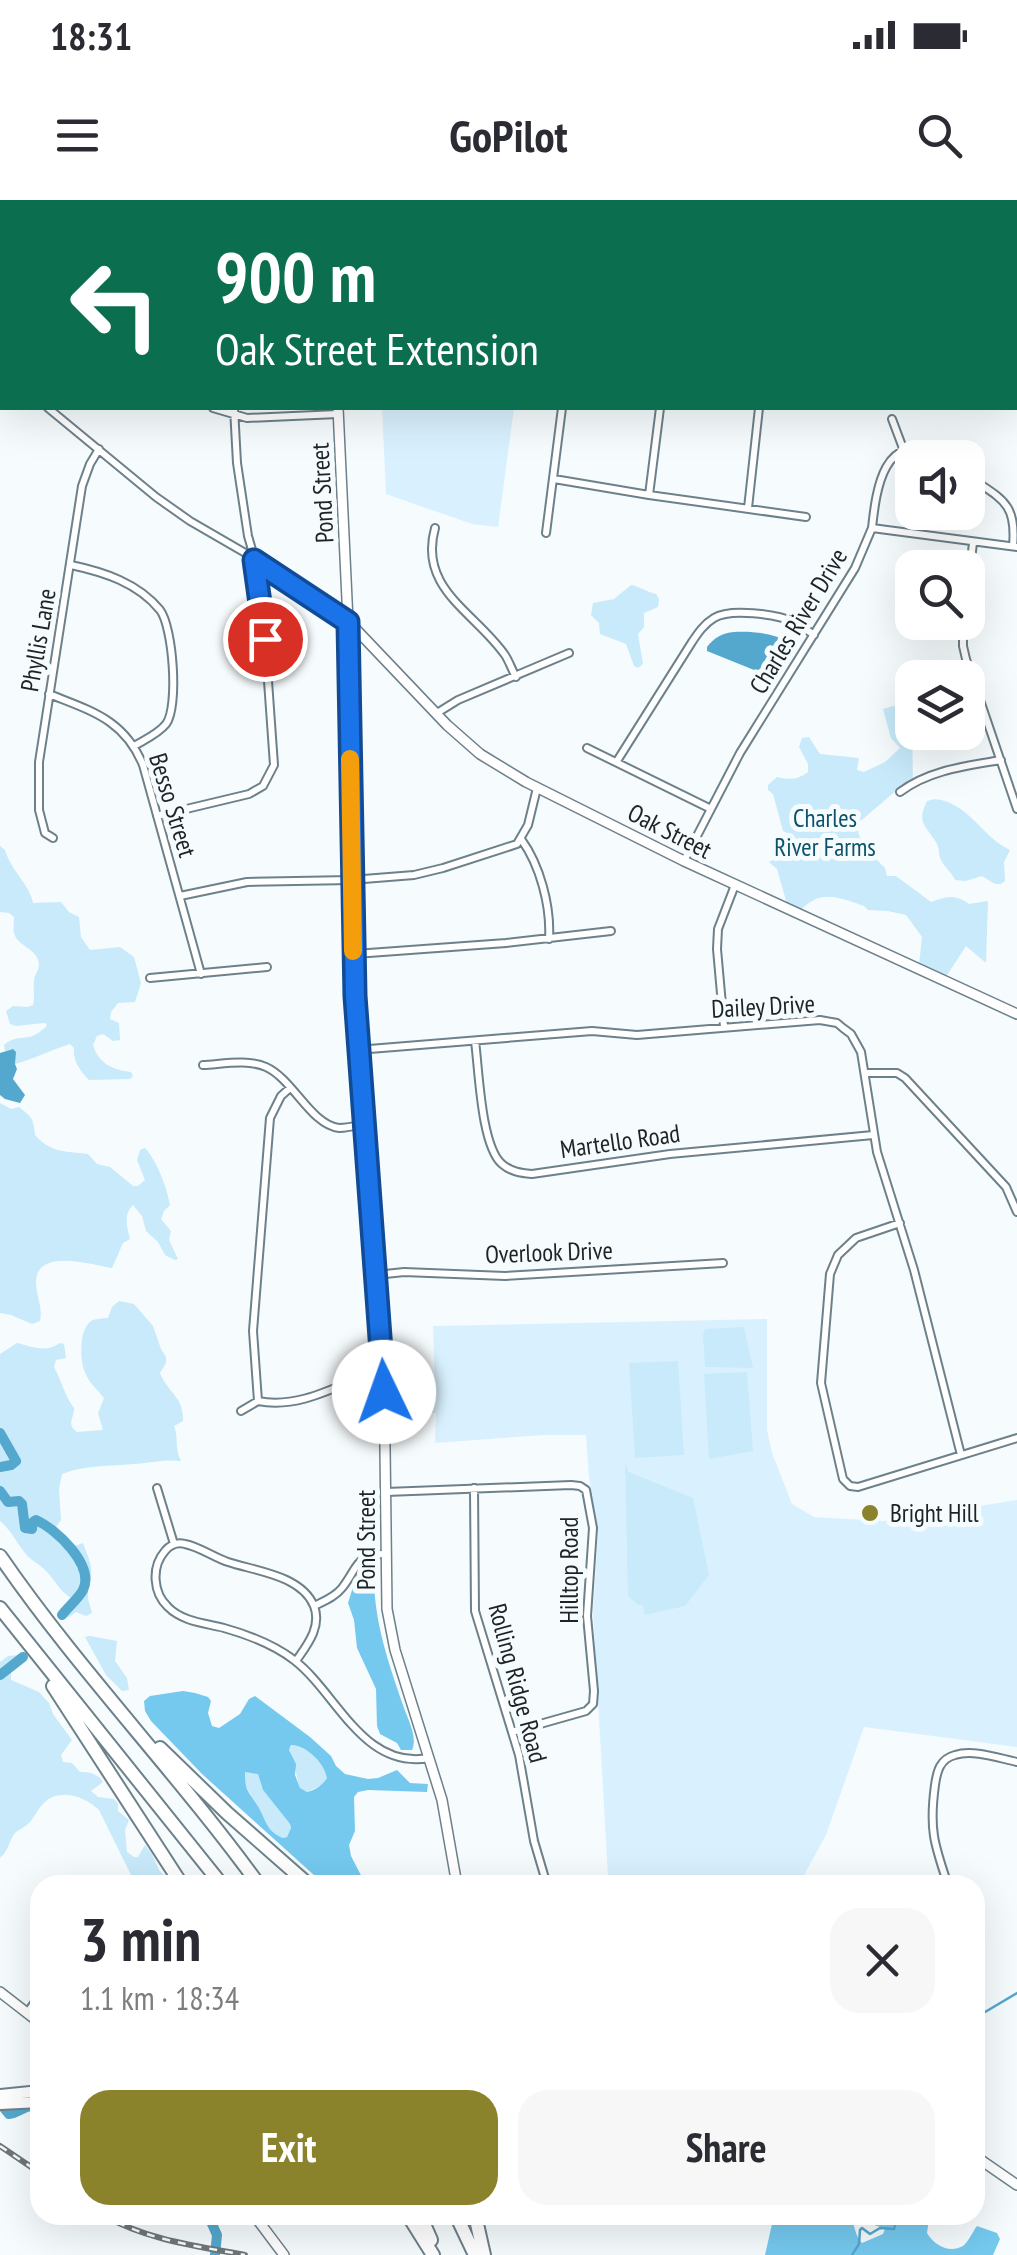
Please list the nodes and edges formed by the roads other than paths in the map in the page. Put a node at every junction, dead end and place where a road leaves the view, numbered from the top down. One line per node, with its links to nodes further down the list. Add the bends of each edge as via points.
1 (50, 410): 9 (street)
2 (562, 410): 11 (street)
3 (660, 410): 13 (street)
4 (759, 410): 14 (street)
5 (338, 411): 6 (street, via 246,418); 24 (main road, Pond Street)
6 (234, 412): 22 (street)
7 (892, 418): 8 (street)
8 (900, 440)
9 (100, 450): 22 (street, via 190,522); 23 (street, Phyllis Lane, via 82,486)
10 (895, 458): 17 (street, via 880,478)
11 (554, 479): 13 (street); 18 (street)
12 (985, 488): 20 (street, via 1011,512)
13 (649, 495): 14 (street)
14 (748, 508): 15 (street)
15 (806, 516)
16 (435, 528): 32 (street, via 430,556 436,573)
17 (872, 528): 19 (street, Charles River Drive); 27 (street, Charles River Drive)
18 (546, 533)
19 (973, 542): 20 (street, Charles River Drive); 21 (street)
20 (1015, 547)
21 (972, 550)
22 (254, 560): 25 (street); 43 (street, via 274,738 271,774 249,794)
23 (71, 565): 33 (street, Phyllis Lane); 35 (street, via 125,582 166,620 173,708 164,727)
24 (347, 594): 25 (street); 26 (main road, Pond Street)
25 (326, 606): 26 (street)
26 (348, 622): 29 (main road, Oak Street); 30 (main road, Pond Street)
27 (814, 635): 38 (street, via 772,616 714,618 701,628); 41 (street, Charles River Drive)
28 (963, 640): 37 (street)
29 (368, 642): 30 (main road); 34 (main road, Oak Street)
30 (348, 650): 47 (main road, Pond Street)
31 (569, 653): 32 (street)
32 (516, 676): 34 (street)
33 (50, 694): 35 (street, Besso Street, via 100,714); 44 (street, Phyllis Lane, via 38,784 43,827)
34 (436, 714): 39 (main road, Oak Street, via 480,754)
35 (134, 746): 43 (street, Besso Street)
36 (587, 748): 38 (street)
37 (1001, 760): 40 (street, via 936,773); 42 (street)
38 (617, 761): 41 (street)
39 (537, 788): 45 (street); 46 (main road, Oak Street)
40 (900, 792)
41 (711, 809): 46 (street, Charles River Drive)
42 (1017, 809)
43 (157, 816): 49 (street, Besso Street)
44 (53, 838)
45 (521, 839): 47 (street, via 443,868); 51 (street, via 541,885)
46 (684, 861): 48 (main road, Oak Street)
47 (352, 880): 49 (street, via 247,882); 52 (main road, Pond Street)
48 (735, 885): 56 (main road, Oak Street); 57 (street, via 718,928)
49 (180, 896): 54 (street, Besso Street)
50 (611, 931): 51 (street)
51 (549, 939): 52 (street)
52 (354, 954): 59 (main road, Pond Street)
53 (266, 968): 54 (street)
54 (201, 974): 55 (street)
55 (150, 978)
56 (1017, 1014)
57 (724, 1027): 58 (street, Dailey Drive); 61 (street, Dailey Drive, via 836,1023 858,1044)
58 (475, 1041): 59 (street, Dailey Drive); 64 (street, Martello Road, via 490,1147 520,1173)
59 (358, 1050): 63 (main road, Pond Street)
60 (203, 1065): 62 (street, via 262,1066)
61 (865, 1073): 64 (street, Dailey Drive); 65 (street, via 905,1078 1006,1187)
62 (290, 1088): 63 (street, via 327,1124); 70 (street, via 270,1118 254,1331)
63 (363, 1124): 68 (main road, Pond Street)
64 (874, 1135): 66 (street, Dailey Drive)
65 (1017, 1212)
66 (900, 1223): 73 (street, Dailey Drive); 73 (street, via 856,1238 830,1274 821,1383 844,1481 858,1487)
67 (723, 1263): 68 (street, Overlook Drive, via 505,1276)
68 (376, 1275): 69 (main road, Pond Street)
69 (384, 1368): 70 (street, via 293,1402); 76 (main road, Pond Street)
70 (258, 1401): 71 (street)
71 (240, 1411)
72 (1017, 1438): 73 (street)
73 (961, 1455)
74 (157, 1488): 77 (street)
75 (474, 1488): 76 (street, Hilltop Road); 85 (street, Rolling Ridge Road, via 475,1611); 85 (street, Hilltop Road, via 580,1486 593,1528 587,1616 593,1704)
76 (386, 1492): 78 (main road, Pond Street)
77 (174, 1544): 80 (street, via 284,1580); 84 (street, via 156,1573 168,1608 262,1641)
78 (385, 1554): 80 (street, via 361,1560 339,1591); 86 (main road, Pond Street, via 392,1638)
79 (0, 1556): 83 (highway)
80 (314, 1606): 84 (street, via 313,1634)
81 (0, 1608): 82 (highway)
82 (20, 1634): 88 (highway); 89 (highway)
83 (72, 1651): 90 (highway); 91 (highway, via 188,1776)
84 (296, 1661): 86 (street, via 366,1739 406,1760)
85 (512, 1732): 93 (street, Rolling Ridge Road)
86 (430, 1758): 92 (main road, Pond Street)
87 (1017, 1762): 94 (street, via 966,1753 941,1764 931,1826)
88 (176, 1875)
89 (214, 1875)
90 (251, 1875)
91 (297, 1875)
92 (454, 1875)
93 (544, 1875)
94 (944, 1875)
95 (0, 1992): 97 (main road)
96 (30, 2010): 97 (street)
97 (27, 2014): 98 (main road)
98 (30, 2016)
99 (30, 2092): 100 (main road)
100 (0, 2094)
101 (30, 2102): 102 (main road)
102 (0, 2104)
103 (985, 2163): 104 (main road)
104 (1017, 2185)
105 (262, 2225): 110 (main road)
106 (415, 2225): 111 (highway)
107 (424, 2225): 111 (highway)
108 (461, 2225): 112 (highway)
109 (477, 2225): 113 (highway)
110 (284, 2255)
111 (436, 2255)
112 (475, 2255)
113 (484, 2255)

